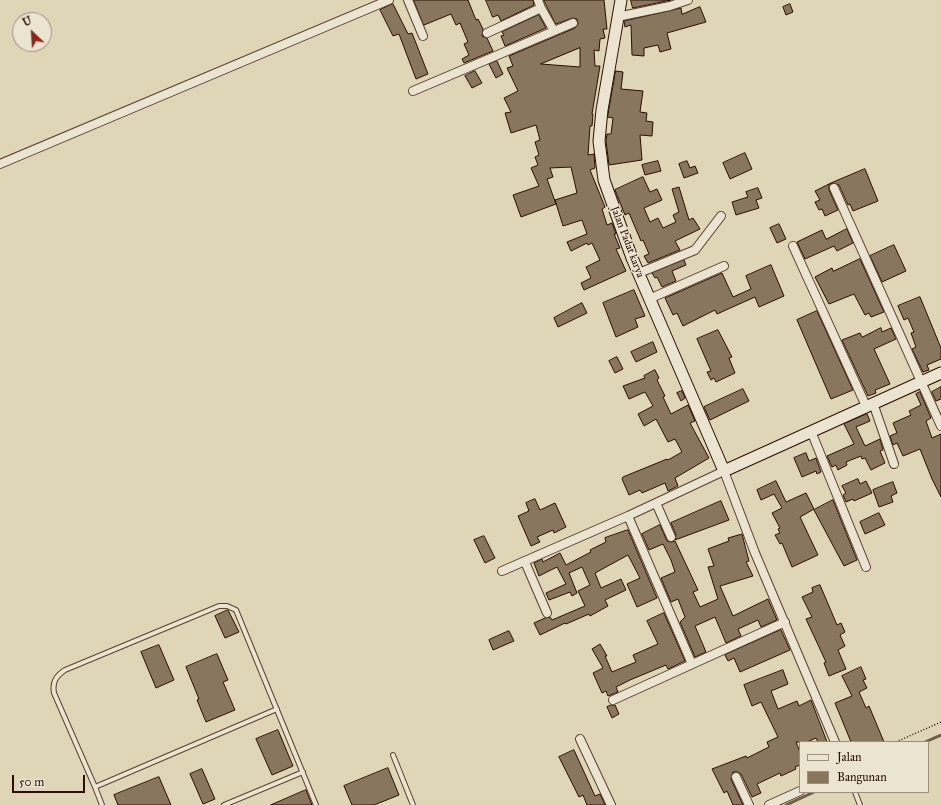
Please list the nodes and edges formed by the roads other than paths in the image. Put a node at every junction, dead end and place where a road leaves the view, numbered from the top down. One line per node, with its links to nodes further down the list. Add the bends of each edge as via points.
1 (389, 0): 13 (street)
2 (408, 0): 11 (street)
3 (538, 0): 6 (street)
4 (621, 0): 7 (main road, Jalan Padat karya)
5 (688, 0): 7 (street)
6 (541, 8): 9 (street); 10 (street)
7 (617, 17): 18 (main road, Jalan Padat karya, via 602,110 600,155 606,186)
8 (573, 23): 9 (street)
9 (554, 31): 12 (street)
10 (487, 33)
11 (423, 36)
12 (414, 91)
13 (0, 164)
14 (834, 188): 21 (street)
15 (721, 216): 18 (street, via 695,250)
16 (793, 246): 22 (street)
17 (724, 266): 19 (street)
18 (639, 273): 19 (main road, Jalan Padat karya)
19 (649, 299): 26 (main road, Jalan Padat karya)
20 (941, 373): 21 (main road)
21 (922, 381): 22 (main road); 23 (street)
22 (869, 405): 24 (main road); 25 (street)
23 (941, 426)
24 (811, 431): 26 (main road); 31 (street)
25 (894, 464)
26 (724, 471): 27 (street); 34 (street)
27 (656, 504): 28 (street); 29 (street)
28 (628, 516): 30 (street); 35 (street)
29 (671, 537)
30 (525, 562): 32 (street); 33 (street)
31 (866, 566)
32 (502, 571)
33 (547, 612)
34 (785, 622): 35 (street); 39 (street)
35 (692, 664): 36 (street)
36 (613, 700)
37 (277, 709): 41 (lane); 43 (lane); 43 (lane, via 236,610 227,606 219,606 65,670 52,686)
38 (580, 738): 50 (street)
39 (835, 741)
40 (393, 755): 49 (lane)
41 (303, 772): 47 (lane); 48 (lane)
42 (736, 777): 51 (street)
43 (94, 787): 46 (lane)
44 (799, 791): 52 (street)
45 (855, 793): 53 (lane)
46 (102, 805)
47 (224, 805)
48 (316, 805)
49 (413, 805)
50 (611, 805)
51 (749, 805)
52 (769, 805)
53 (860, 805)

